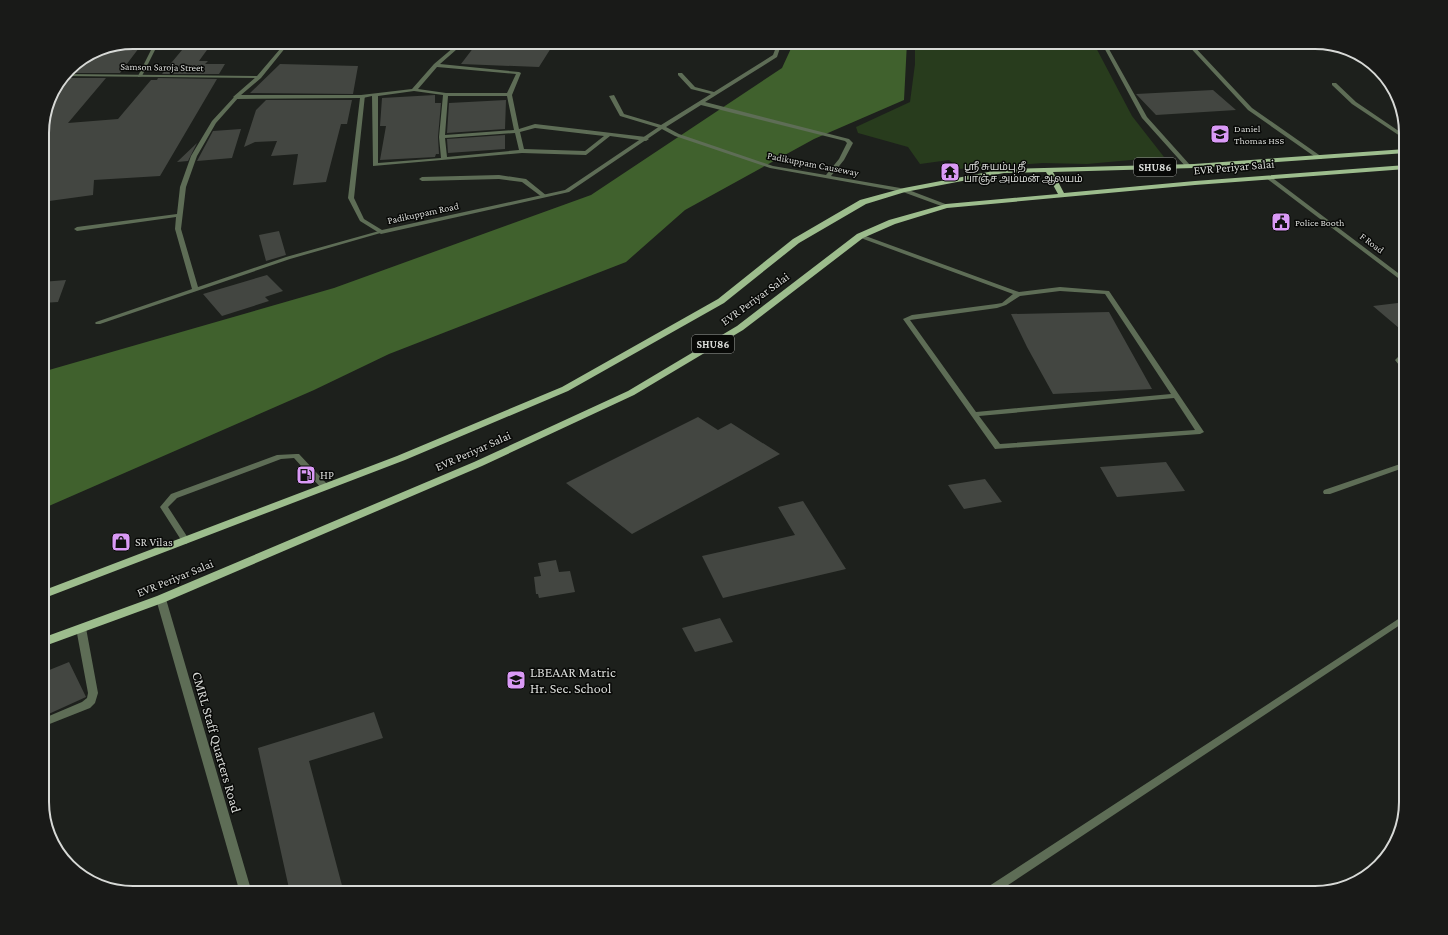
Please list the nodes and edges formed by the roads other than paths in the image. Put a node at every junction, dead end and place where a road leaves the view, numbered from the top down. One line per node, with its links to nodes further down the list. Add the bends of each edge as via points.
1 (283, 49): 13 (street)
2 (455, 49): 9 (street)
3 (774, 49): 8 (street)
4 (778, 49): 8 (street)
5 (1108, 49): 34 (street, via 1145,118)
6 (1193, 49): 32 (street, via 1250,109)
7 (153, 50): 12 (street)
8 (775, 56): 17 (street, Padikuppam Road)
9 (436, 65): 15 (street); 19 (street, via 518,73)
10 (680, 74): 17 (street, via 693,88)
11 (73, 75): 12 (street, Samson Saroja Street)
12 (140, 76): 13 (street, Samson Saroja Street)
13 (259, 77): 22 (street)
14 (1334, 84): 26 (street, via 1354,103)
15 (414, 90): 16 (street); 18 (street)
16 (446, 94): 19 (street); 28 (street)
17 (715, 94): 23 (street, Padikuppam Road)
18 (375, 95): 20 (street); 33 (street, via 375,165)
19 (510, 95): 25 (street)
20 (363, 96): 22 (street); 46 (street, Padikuppam Road, via 351,198 362,220)
21 (612, 96): 24 (street, via 622,114)
22 (236, 97): 44 (street, via 214,122 194,156 183,187)
23 (701, 103): 24 (street, Padikuppam Road); 37 (street, via 849,141 843,157)
24 (662, 127): 29 (street, Padikuppam Road); 37 (street, Padikuppam Causeway, via 677,136 772,167)
25 (517, 131): 27 (street, via 535,126); 28 (street); 30 (street)
26 (1399, 133)
27 (608, 135): 29 (street); 30 (street, via 586,153)
28 (442, 137): 33 (street)
29 (646, 139): 42 (street, Padikuppam Road, via 567,191)
30 (522, 151): 33 (street)
31 (1399, 152): 32 (main road, EVR Periyar Salai / SHU86)
32 (1320, 158): 34 (main road, EVR Periyar Salai / SHU86)
33 (444, 159)
34 (1188, 166): 36 (main road, EVR Periyar Salai / SHU86)
35 (1399, 168): 38 (main road, EVR Periyar Salai / SHU86)
36 (1049, 171): 40 (main road, EVR Periyar Salai / SHU86, via 1004,171); 41 (main road)
37 (827, 177): 40 (street, Padikuppam Causeway)
38 (1268, 177): 41 (main road, EVR Periyar Salai / SHU86); 48 (street, F Road)
39 (422, 179): 42 (street, via 499,176 524,180)
40 (904, 190): 43 (street, Padikuppam Causeway); 55 (main road, EVR Periyar Salai / SHU86, via 863,202 833,219 796,241 721,302 565,389)
41 (1062, 195): 43 (main road, EVR Periyar Salai / SHU86)
42 (544, 196): 46 (street, Padikuppam Road)
43 (946, 206): 47 (main road, EVR Periyar Salai / SHU86, via 892,222)
44 (180, 215): 45 (street); 49 (street, via 178,229)
45 (77, 229)
46 (380, 232): 49 (street, via 288,258)
47 (860, 236): 50 (street); 59 (main road, EVR Periyar Salai / SHU86, via 740,328 631,393 478,464)
48 (1399, 277)
49 (196, 290): 51 (street)
50 (1018, 294): 52 (street, via 1060,289 1107,292); 53 (street, via 997,306 906,319)
51 (98, 323)
52 (1177, 396): 53 (street); 53 (street, via 1200,432 1000,448)
53 (974, 414)
54 (1399, 466): 56 (street)
55 (325, 487): 57 (main road, EVR Periyar Salai / SHU86); 57 (street, via 296,456 290,455 174,496 164,507)
56 (1327, 492)
57 (186, 541): 58 (main road, EVR Periyar Salai / SHU86)
58 (49, 591)
59 (161, 599): 61 (main road, EVR Periyar Salai / SHU86); 64 (street, CMRL Staff Quarters Road)
60 (1399, 622): 65 (street)
61 (81, 628): 62 (main road, EVR Periyar Salai / SHU86); 63 (street, via 93,693 92,700)
62 (49, 640)
63 (49, 720)
64 (244, 886)
65 (998, 886)

